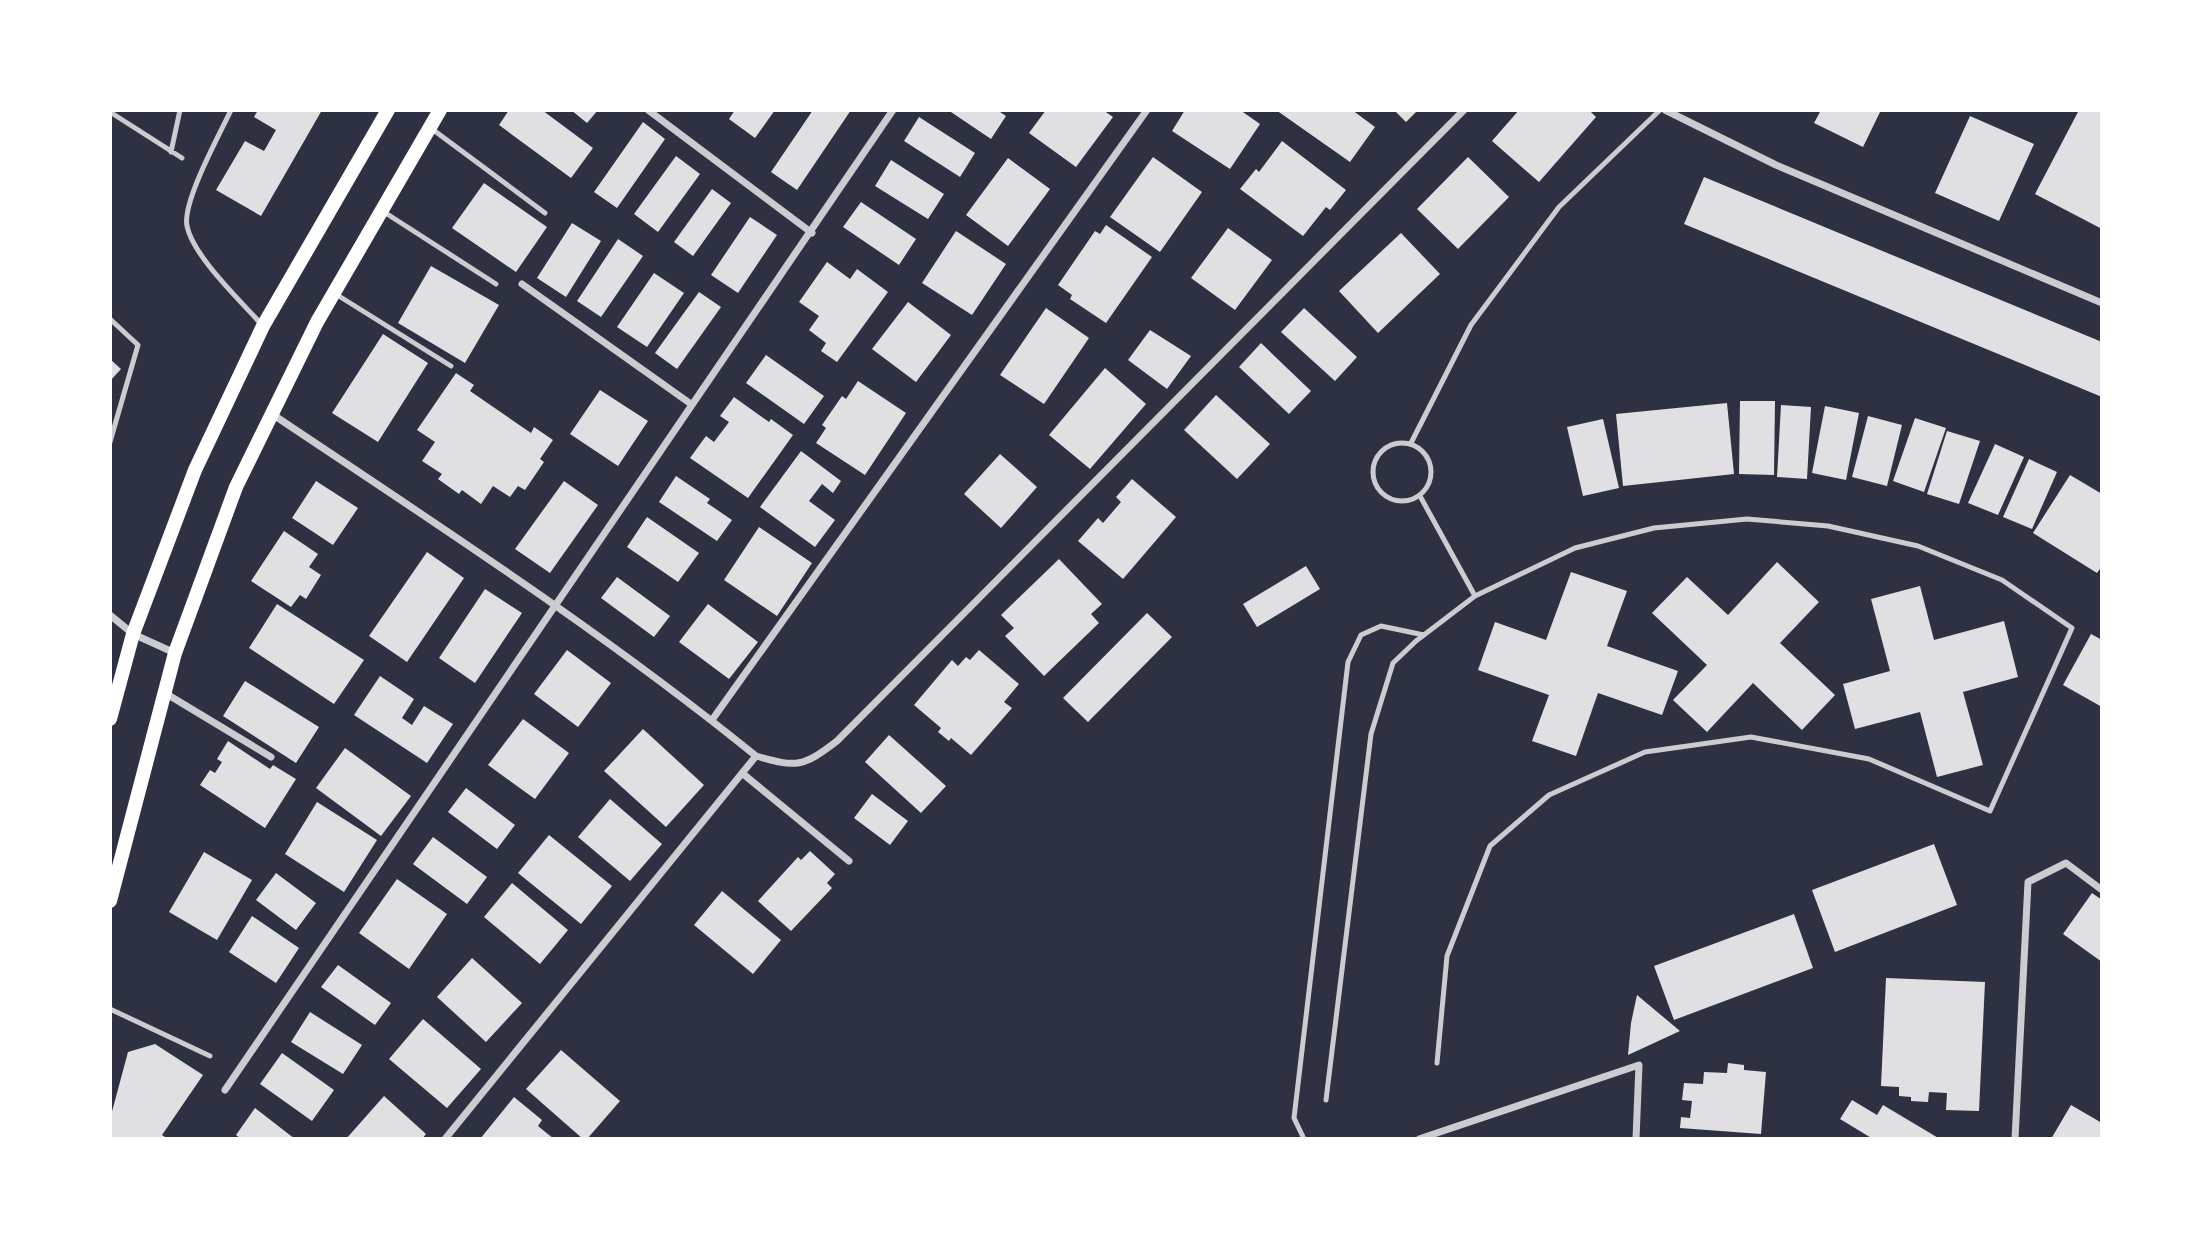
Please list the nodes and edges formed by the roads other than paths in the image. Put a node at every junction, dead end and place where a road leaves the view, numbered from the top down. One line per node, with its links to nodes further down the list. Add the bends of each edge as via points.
1 (180, 110): 12 (lane)
2 (231, 110): 22 (lane, via 201,172 186,223 193,245)
3 (388, 110): 22 (main road)
4 (440, 110): 11 (main road)
5 (648, 110): 16 (street)
6 (893, 110): 16 (street)
7 (1147, 110): 37 (street)
8 (1464, 110): 38 (street, via 838,741 814,758 787,765)
9 (1662, 110): 20 (street, via 1776,165); 27 (lane, via 1559,208 1471,325)
10 (110, 112): 12 (lane)
11 (430, 127): 14 (main road); 15 (lane)
12 (171, 152): 13 (lane)
13 (182, 158)
14 (382, 210): 17 (lane); 19 (main road)
15 (545, 213)
16 (812, 233): 24 (street)
17 (496, 284)
18 (522, 284): 24 (street)
19 (334, 293): 23 (lane); 25 (main road)
20 (2102, 303)
21 (110, 319): 26 (lane, via 138,345)
22 (263, 327): 32 (main road, via 195,470)
23 (451, 366)
24 (691, 404): 30 (street)
25 (272, 414): 30 (street); 34 (main road, via 236,487)
26 (110, 442)
27 (1411, 443): 28 (lane, via 1430,460 1432,473); 28 (lane, via 1385,448 1373,470 1382,494 1407,501)
28 (1419, 496): 29 (lane)
29 (1475, 596): 33 (lane); 46 (lane, via 1575,548 1654,528 1747,519 1828,526 1918,546 2002,580 2072,628 1990,811 1869,759 1751,737 1645,752 1549,795 1490,846 1447,956)
30 (555, 604): 37 (street); 47 (street)
31 (110, 615): 32 (street)
32 (133, 634): 34 (street); 36 (main road)
33 (1424, 635): 48 (lane, via 1393,663 1371,734); 50 (lane, via 1381,626 1361,635 1348,662 1294,1118)
34 (175, 653): 35 (main road)
35 (164, 693): 39 (street); 43 (main road)
36 (110, 719)
37 (712, 720): 38 (street)
38 (756, 756): 40 (street)
39 (271, 757)
40 (742, 773): 41 (street); 49 (street)
41 (849, 861)
42 (2102, 890): 53 (street, via 2066,863 2028,882)
43 (110, 901)
44 (110, 1009): 45 (lane)
45 (210, 1056)
46 (1437, 1063)
47 (225, 1090)
48 (1326, 1100)
49 (445, 1139)
50 (1304, 1139)
51 (1419, 1139): 52 (street, via 1639,1065)
52 (1636, 1139)
53 (2015, 1139)

